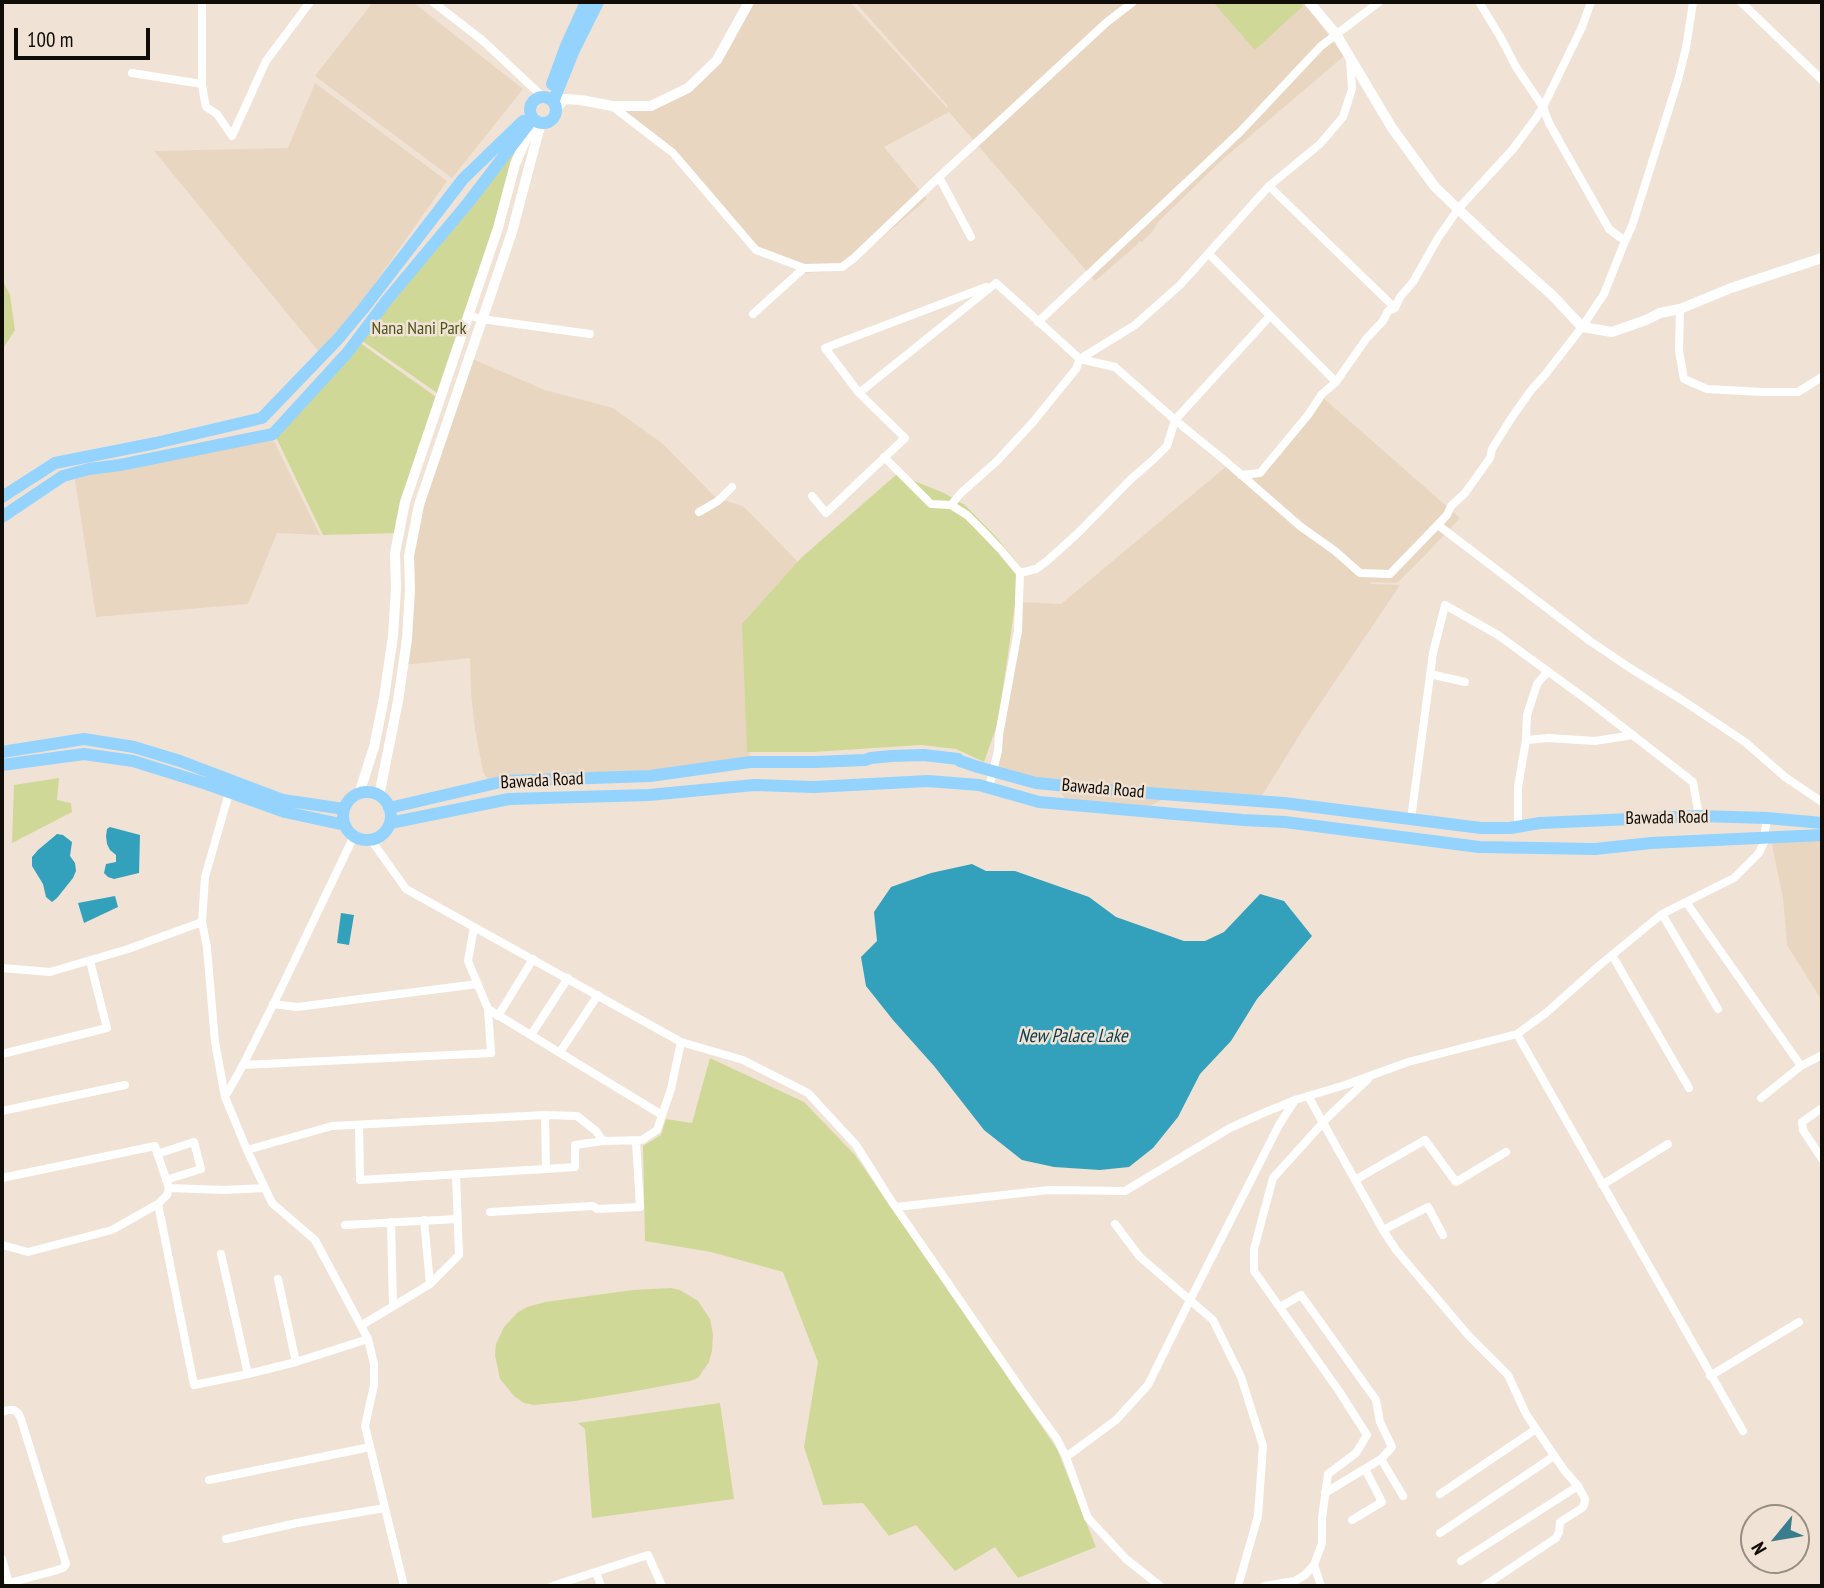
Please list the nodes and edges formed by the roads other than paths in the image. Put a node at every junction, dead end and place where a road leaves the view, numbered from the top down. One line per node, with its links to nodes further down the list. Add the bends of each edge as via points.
1 (202, 2): 18 (street)
2 (310, 2): 18 (street, via 266,61 232,135 206,107)
3 (433, 2): 19 (street)
4 (586, 2): 19 (main road)
5 (598, 2): 19 (main road)
6 (749, 2): 20 (street, via 717,60 688,88 651,106)
7 (1133, 2): 23 (street)
8 (1379, 2): 14 (street)
9 (1479, 2): 21 (street)
10 (1591, 2): 21 (street)
11 (1693, 2): 27 (street, via 1678,80)
12 (1741, 2): 17 (street)
13 (1313, 4): 14 (street)
14 (1336, 34): 15 (street); 38 (street, via 1240,132)
15 (1350, 59): 24 (street, via 1352,89 1343,117 1320,144); 25 (street, via 1413,158)
16 (132, 73): 18 (street)
17 (1822, 80)
18 (202, 84)
19 (549, 101): 20 (street, via 581,100); 22 (main road, via 533,102 530,110); 22 (main road, via 556,112 552,119)
20 (612, 106): 30 (street, via 673,153 756,250)
21 (1543, 107): 25 (street, via 1513,149); 27 (street, via 1609,229)
22 (535, 118): 35 (main road, via 515,164); 37 (main road, via 512,232); 43 (main road, via 463,179 363,309); 46 (main road, via 348,352)
23 (939, 177): 26 (street); 30 (street, via 842,267)
24 (1269, 186): 28 (street); 32 (street)
25 (1459, 208): 32 (street); 39 (street)
26 (971, 237)
27 (1625, 241): 39 (street, via 1604,294)
28 (1209, 254): 36 (street); 41 (street, via 1135,325)
29 (1822, 258): 33 (street)
30 (804, 268): 34 (street)
31 (996, 284): 38 (street); 45 (street); 45 (street, via 825,348)
32 (1395, 307): 44 (street)
33 (1680, 309): 39 (street, via 1612,332); 42 (street, via 1684,379 1707,388 1798,392)
34 (753, 314)
35 (468, 315): 37 (street); 70 (main road, via 405,502 395,553 393,636 386,686)
36 (1270, 316): 44 (street); 47 (street)
37 (481, 319): 40 (street); 71 (main road, via 419,505 410,556 407,639)
38 (1038, 322): 41 (street)
39 (1582, 327): 58 (street, via 1532,389 1490,458)
40 (590, 334)
41 (1080, 359): 47 (street, via 1115,367); 55 (street, via 1033,422)
42 (1822, 377)
43 (297, 382): 46 (street); 49 (main road, via 262,418)
44 (1336, 382): 51 (street, via 1260,473)
45 (859, 393): 48 (street, via 905,438)
46 (309, 394): 50 (main road, via 273,435)
47 (1175, 420): 51 (street); 59 (street, via 1167,446 1155,458 1047,561)
48 (884, 457): 53 (street, via 825,513); 55 (street, via 931,504)
49 (55, 463): 50 (main road); 54 (main road)
50 (63, 475): 57 (main road)
51 (1241, 475): 58 (street, via 1360,573 1390,574)
52 (732, 487): 56 (street)
53 (812, 496)
54 (2, 498)
55 (951, 505): 59 (street, via 981,528)
56 (699, 512)
57 (2, 517)
58 (1438, 525): 72 (street, via 1590,641 1745,742)
59 (1020, 573): 67 (street, via 1018,631)
60 (1548, 671): 61 (street, via 1498,635 1445,606); 63 (street); 64 (street, via 1527,715)
61 (1430, 674): 62 (street); 77 (street)
62 (1465, 682)
63 (1633, 736): 64 (street, via 1595,741); 75 (street, via 1693,782)
64 (1526, 740): 81 (street, via 1518,787)
65 (2, 751): 74 (main road, via 84,739 134,747 283,800)
66 (2, 765): 69 (main road, via 84,754 133,761)
67 (993, 771): 68 (street); 73 (main road, Bawada Road, via 958,759 924,755 750,762 650,776 503,781); 77 (main road, Bawada Road, via 1036,783 1266,801)
68 (989, 787): 78 (main road, via 944,781 754,785 649,795 509,799); 84 (main road, via 1040,802 1284,822 1479,847 1595,849)
69 (229, 793): 80 (main road); 88 (street, via 205,877)
70 (359, 794): 71 (main road); 74 (main road)
71 (379, 796): 73 (main road)
72 (1822, 802)
73 (389, 808): 78 (main road)
74 (344, 809): 80 (main road)
75 (1699, 816): 76 (main road, Bawada Road); 81 (main road, Bawada Road)
76 (1767, 818): 79 (main road, Bawada Road); 84 (street)
77 (1411, 819): 81 (main road, Bawada Road, via 1481,828)
78 (390, 823): 85 (main road, via 383,834)
79 (1822, 823)
80 (345, 825): 83 (main road)
81 (1518, 827)
82 (1822, 835): 84 (main road)
83 (354, 836): 85 (main road); 97 (street)
84 (1764, 837): 86 (street, via 1756,857 1734,878)
85 (371, 840): 89 (street, via 406,889)
86 (1686, 902): 87 (street); 108 (street)
87 (1662, 914): 90 (street); 99 (street)
88 (202, 922): 92 (street); 113 (street)
89 (474, 927): 91 (street); 95 (street, via 468,961)
90 (1612, 955): 101 (street); 111 (street)
91 (533, 959): 94 (street); 100 (street)
92 (90, 961): 93 (street, via 50,972); 105 (street, via 107,1028)
93 (2, 968)
94 (568, 978): 96 (street); 102 (street)
95 (478, 984): 97 (street, via 297,1007); 98 (street)
96 (598, 995): 103 (street); 104 (street)
97 (273, 1004): 107 (street)
98 (488, 1009): 100 (street); 107 (street, via 491,1053)
99 (1718, 1009)
100 (498, 1016): 102 (street)
101 (1517, 1034): 109 (street); 134 (street)
102 (531, 1035): 104 (street)
103 (681, 1042): 119 (street); 137 (street, via 743,1060 808,1093 856,1144)
104 (560, 1052): 119 (street)
105 (2, 1054)
106 (1822, 1055): 108 (street)
107 (243, 1065): 113 (street)
108 (1801, 1066): 114 (street)
109 (1372, 1075): 112 (street); 120 (street)
110 (125, 1085): 117 (street)
111 (1689, 1088)
112 (1308, 1096): 115 (street); 120 (street)
113 (225, 1097): 125 (street)
114 (1761, 1098)
115 (1295, 1100): 137 (street, via 1230,1128 1125,1191 1049,1190); 150 (street)
116 (1822, 1108): 128 (street, via 1802,1122)
117 (2, 1111)
118 (545, 1115): 121 (street); 123 (street, via 577,1116); 129 (street)
119 (663, 1115): 122 (street, via 657,1130)
120 (1323, 1122): 132 (street); 152 (street, via 1273,1178 1254,1249 1254,1271)
121 (359, 1125): 125 (street, via 332,1126); 130 (street, via 360,1180)
122 (636, 1141): 123 (street); 138 (street, via 640,1207)
123 (603, 1142): 129 (street, via 575,1145 575,1167)
124 (1668, 1144): 134 (street)
125 (247, 1150): 135 (street)
126 (1506, 1152): 132 (street, via 1456,1182 1425,1140)
127 (158, 1154): 131 (street, via 155,1146); 133 (street); 133 (street, via 194,1142 201,1170)
128 (1822, 1159)
129 (546, 1169): 130 (street)
130 (456, 1174): 139 (street)
131 (2, 1178)
132 (1355, 1180): 144 (street)
133 (168, 1184): 135 (street, via 225,1191); 136 (street, via 167,1195)
134 (1602, 1185): 158 (street)
135 (265, 1188): 154 (street, via 272,1203 315,1240)
136 (158, 1204): 146 (street, via 112,1230 27,1252); 157 (street, via 194,1385)
137 (896, 1206): 164 (street)
138 (490, 1212)
139 (457, 1219): 140 (street); 149 (street, via 459,1255)
140 (424, 1220): 141 (street); 149 (street)
141 (391, 1222): 143 (street); 151 (street)
142 (1115, 1224): 150 (street, via 1140,1257)
143 (345, 1225)
144 (1383, 1230): 145 (street, via 1428,1207); 160 (street, via 1468,1335 1508,1375)
145 (1443, 1235)
146 (2, 1245)
147 (221, 1254): 157 (street)
148 (278, 1279): 156 (street)
149 (429, 1283): 151 (street)
150 (1189, 1300): 164 (street, via 1149,1385 1116,1420); 186 (street, via 1213,1320 1241,1377 1263,1447 1258,1516)
151 (393, 1306): 154 (street)
152 (1279, 1307): 165 (street, via 1301,1295 1376,1400 1392,1447); 169 (street, via 1367,1435 1356,1453 1328,1474)
153 (1799, 1322): 158 (street)
154 (362, 1325): 155 (street)
155 (368, 1339): 156 (street); 162 (street, via 374,1364 365,1426)
156 (296, 1362): 157 (street)
157 (248, 1374)
158 (1710, 1376): 161 (street)
159 (2, 1412): 180 (street, via 14,1410 22,1419 66,1564)
160 (1536, 1429): 163 (street); 170 (street)
161 (1743, 1431)
162 (370, 1447): 167 (street); 172 (street)
163 (1554, 1456): 168 (street); 174 (street)
164 (1066, 1457): 185 (street, via 1088,1518 1126,1559)
165 (1381, 1459): 166 (street); 171 (street)
166 (1365, 1469): 169 (street); 173 (street, via 1382,1502)
167 (209, 1480)
168 (1578, 1486): 177 (street); 189 (street, via 1584,1505 1560,1522 1556,1538)
169 (1325, 1493): 178 (street, via 1322,1543)
170 (1440, 1494)
171 (1403, 1496)
172 (385, 1508): 175 (street); 181 (street)
173 (1352, 1520)
174 (1440, 1533)
175 (226, 1539)
176 (2, 1559): 180 (street)
177 (1461, 1561)
178 (1314, 1565): 187 (street, via 1295,1581); 188 (street)
179 (596, 1572): 182 (street); 183 (street); 184 (street, via 648,1555)
180 (9, 1585)
181 (404, 1586)
182 (552, 1586)
183 (601, 1586)
184 (662, 1586)
185 (1160, 1586)
186 (1238, 1586)
187 (1264, 1586)
188 (1321, 1586)
189 (1484, 1586)

